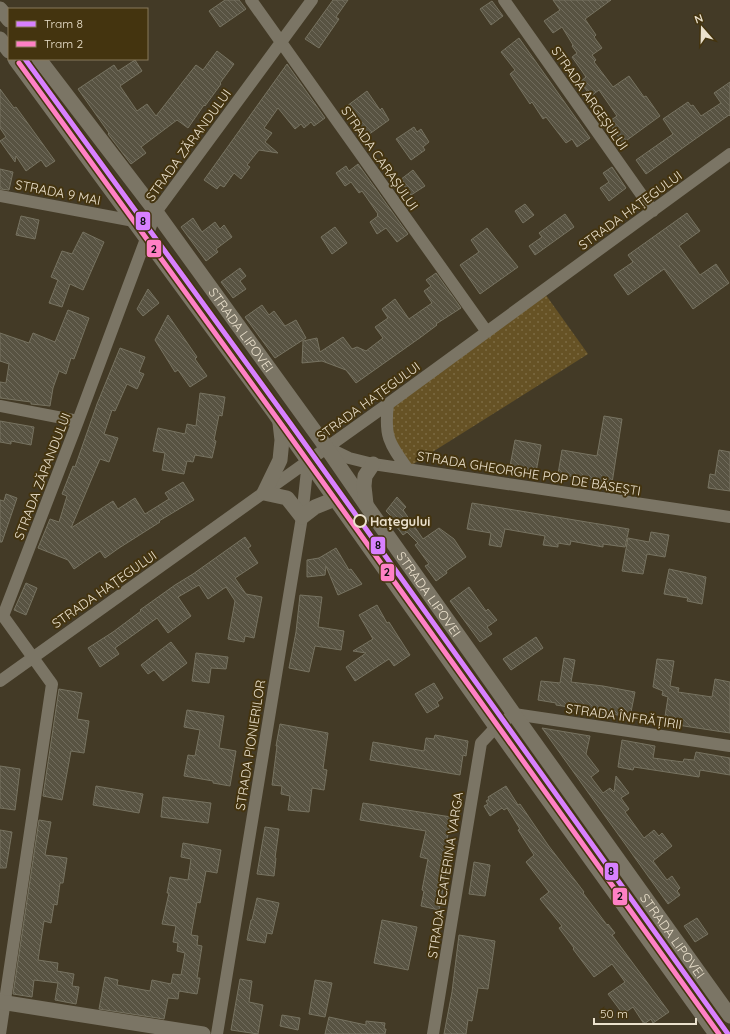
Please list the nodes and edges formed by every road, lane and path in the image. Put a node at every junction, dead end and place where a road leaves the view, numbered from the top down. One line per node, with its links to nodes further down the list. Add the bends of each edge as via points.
1 (251, 0): 7 (street, STRADA CARAȘULUI)
2 (312, 0): 7 (street, STRADA ZĂRANDULUI)
3 (504, 0): 13 (street, STRADA ARGEȘULUI)
4 (0, 8): 5 (street)
5 (8, 19)
6 (0, 39): 8 (street)
7 (281, 43): 14 (street, STRADA ZĂRANDULUI); 17 (street, STRADA CARAȘULUI)
8 (8, 50)
9 (16, 60): 15 (street, STRADA LIPOVEI)
10 (40, 60): 14 (street, STRADA LIPOVEI)
11 (730, 154): 13 (street, STRADA HAȚEGULUI)
12 (0, 196): 15 (street, STRADA 9 MAI)
13 (653, 211): 17 (street, STRADA HAȚEGULUI)
14 (156, 212): 16 (street, STRADA ZĂRANDULUI); 22 (street, STRADA LIPOVEI)
15 (134, 221): 16 (street, STRADA LIPOVEI)
16 (146, 238): 20 (street, STRADA LIPOVEI); 21 (street, STRADA ZĂRANDULUI)
17 (487, 332): 18 (street, STRADA HAȚEGULUI)
18 (388, 404): 22 (street, STRADA HAȚEGULUI); 25 (street, via 386,431 392,447)
19 (0, 406): 21 (street)
20 (279, 420): 23 (street, STRADA LIPOVEI); 26 (street, via 282,440 280,460)
21 (78, 421): 31 (street, STRADA ZĂRANDULUI)
22 (326, 447): 23 (street, STRADA HAȚEGULUI); 24 (street, STRADA GHEORGHE POP DE BĂSEȘTI, via 349,458); 28 (street, STRADA LIPOVEI)
23 (308, 461): 26 (street, STRADA HAȚEGULUI); 27 (street, STRADA LIPOVEI); 29 (street, STRADA PIONIERILOR)
24 (373, 464): 25 (street, STRADA GHEORGHE POP DE BĂSEȘTI); 28 (street, via 365,476)
25 (407, 468): 30 (street, STRADA GHEORGHE POP DE BĂSEȘTI)
26 (264, 493): 29 (street, via 287,498); 32 (street, STRADA HAȚEGULUI)
27 (335, 499): 29 (street, via 315,507); 35 (street, STRADA LIPOVEI)
28 (366, 505): 34 (street, STRADA LIPOVEI)
29 (302, 517): 41 (street, STRADA PIONIERILOR)
30 (730, 517)
31 (2, 615): 32 (street, STRADA ZĂRANDULUI)
32 (32, 657): 33 (street, STRADA HAȚEGULUI); 37 (street, STRADA ZĂRANDULUI, via 52,684)
33 (0, 681)
34 (514, 714): 35 (street, STRADA ECATERINA VARGA); 36 (street, STRADA ÎNFRĂȚIRII); 38 (street, STRADA LIPOVEI)
35 (496, 727): 42 (street, STRADA ECATERINA VARGA, via 481,743); 43 (street, STRADA LIPOVEI)
36 (730, 746)
37 (2, 1002): 39 (street, STRADA ZĂRANDULUI); 40 (street)
38 (730, 1016)
39 (0, 1034)
40 (203, 1034)
41 (218, 1034)
42 (433, 1034)
43 (716, 1034)

